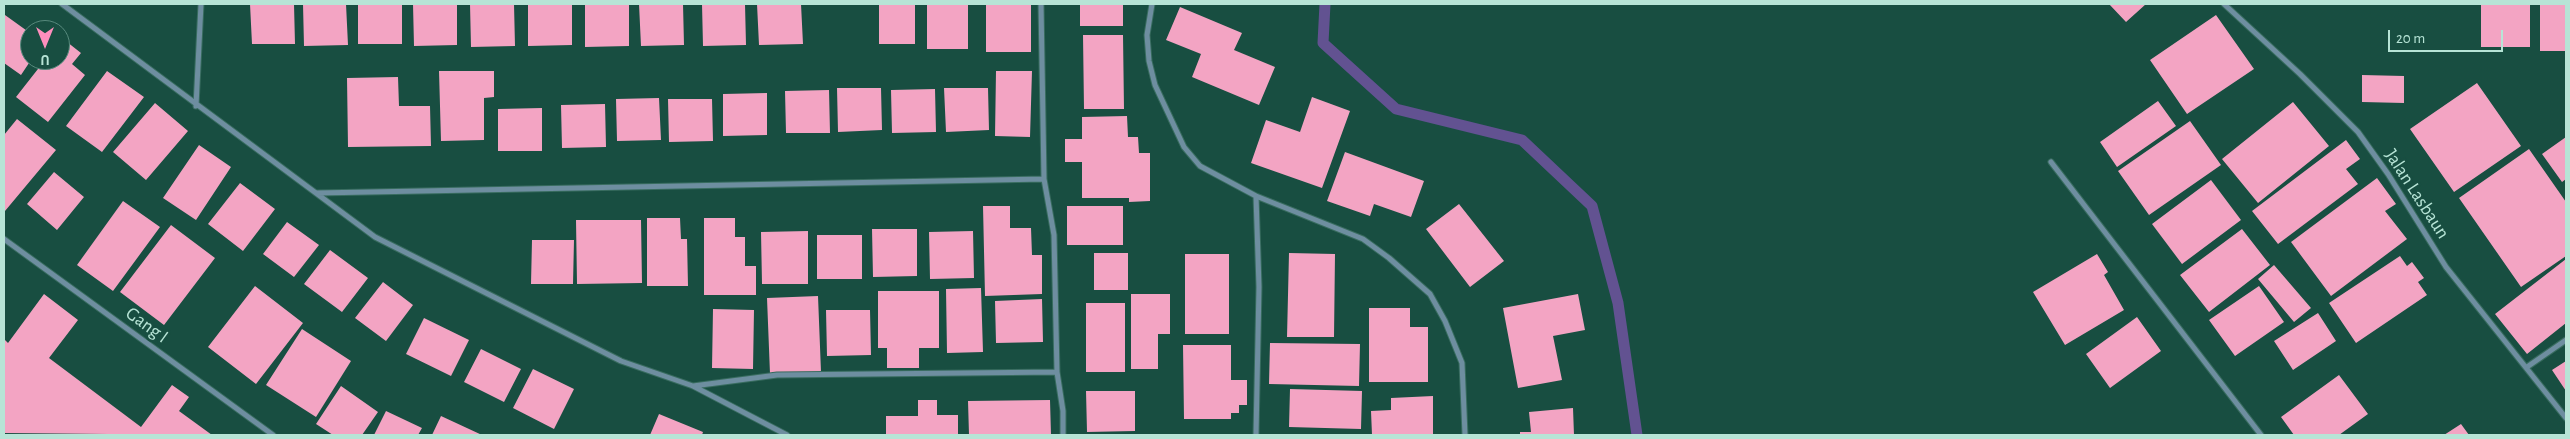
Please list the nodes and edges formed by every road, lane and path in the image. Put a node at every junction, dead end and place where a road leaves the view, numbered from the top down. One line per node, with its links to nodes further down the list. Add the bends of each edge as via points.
1 (62, 4): 6 (street)
2 (201, 4): 6 (street)
3 (1041, 4): 8 (street)
4 (1152, 4): 10 (street, via 1147,35 1149,61 1155,85 1184,147 1200,166)
5 (2224, 4): 13 (street, Jalan Lasbaun, via 2358,132 2446,267)
6 (196, 106): 9 (street)
7 (2052, 162): 22 (street)
8 (1044, 179): 9 (street); 14 (street, via 1054,235)
9 (316, 193): 15 (street, via 375,237 621,361)
10 (1256, 196): 20 (street, via 1259,287); 21 (street, via 1363,239 1430,294 1462,363)
11 (4, 239): 17 (street, Gang I)
12 (2566, 340): 13 (street)
13 (2527, 367): 16 (street, Jalan Lasbaun)
14 (1057, 372): 15 (street, via 778,375); 19 (street)
15 (693, 386): 18 (street)
16 (2566, 418)
17 (273, 435)
18 (787, 435)
19 (1063, 435)
20 (1256, 435)
21 (1465, 435)
22 (2260, 435)

